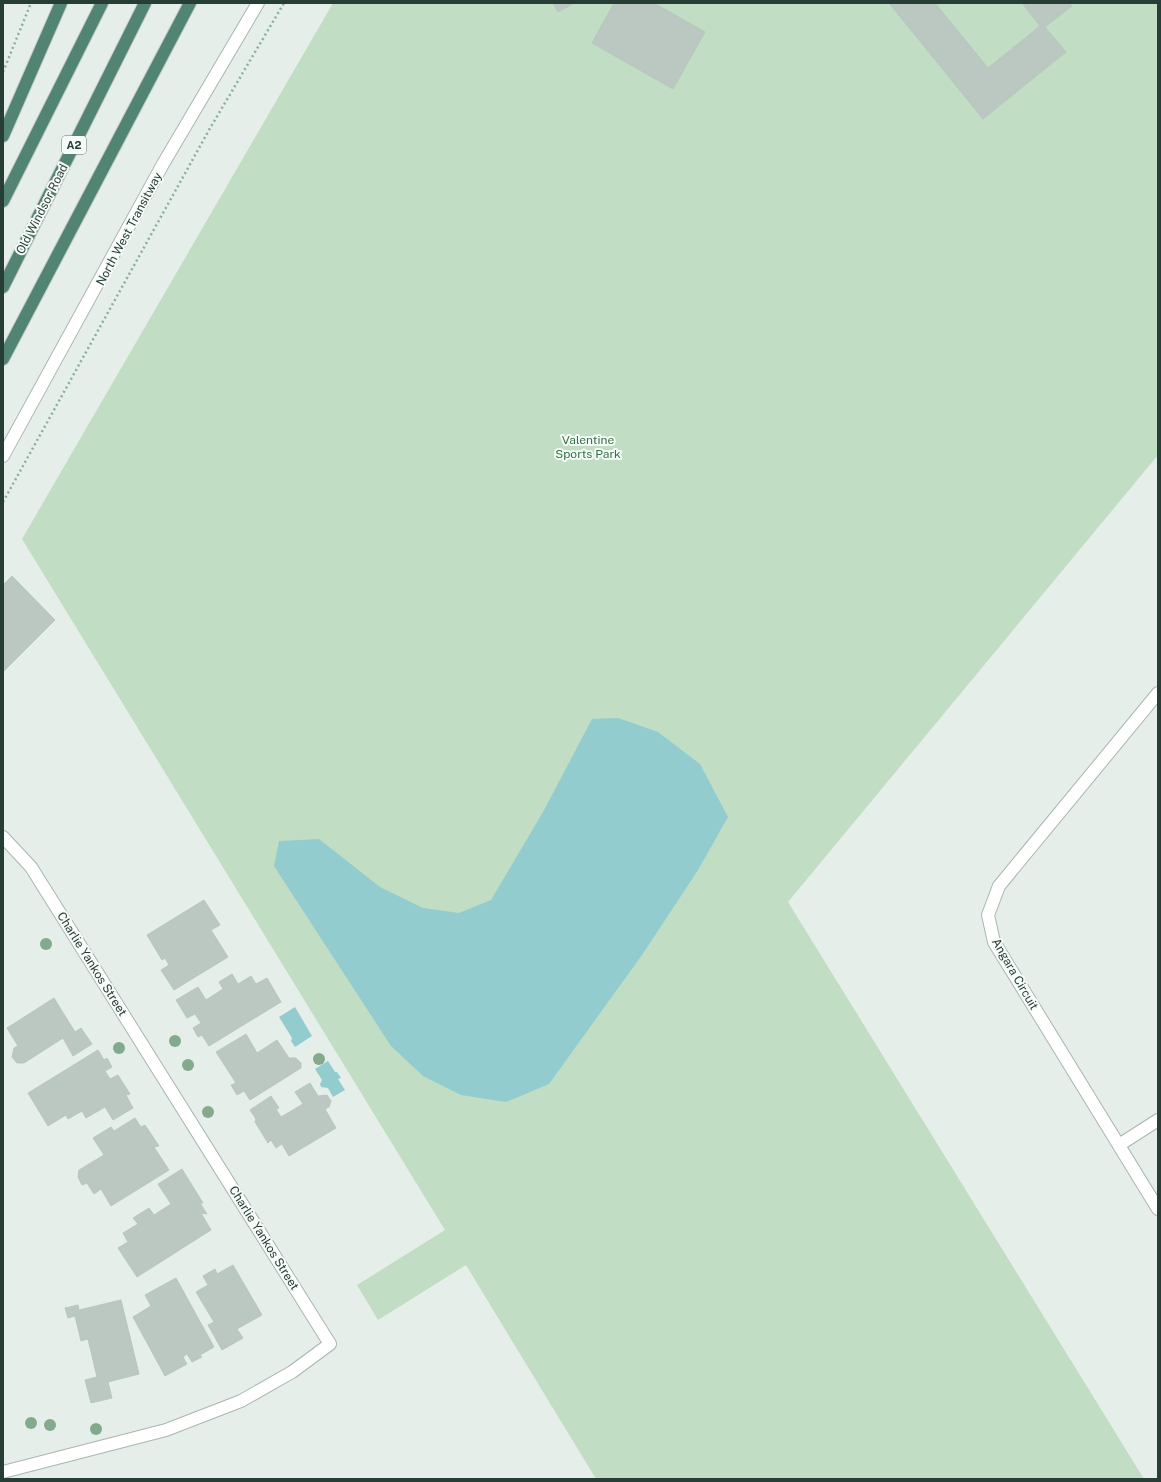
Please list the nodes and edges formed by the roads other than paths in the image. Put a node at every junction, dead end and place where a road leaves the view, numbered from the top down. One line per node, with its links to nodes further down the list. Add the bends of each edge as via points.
1 (61, 3): 6 (highway)
2 (102, 3): 7 (highway)
3 (145, 3): 8 (highway, Old Windsor Road / A2)
4 (190, 3): 9 (highway)
5 (258, 3): 10 (street, North West Transitway, via 163,164)
6 (3, 136)
7 (3, 201)
8 (3, 287)
9 (3, 359)
10 (3, 456)
11 (1158, 693): 14 (street, Angara Circuit, via 999,886 988,915 994,942)
12 (3, 837): 16 (street, Charlie Yankos Street, via 31,867 330,1344 292,1372 240,1401 166,1430)
13 (1158, 1120): 14 (street)
14 (1119, 1144): 15 (street, Angara Circuit)
15 (1158, 1209)
16 (3, 1472)

